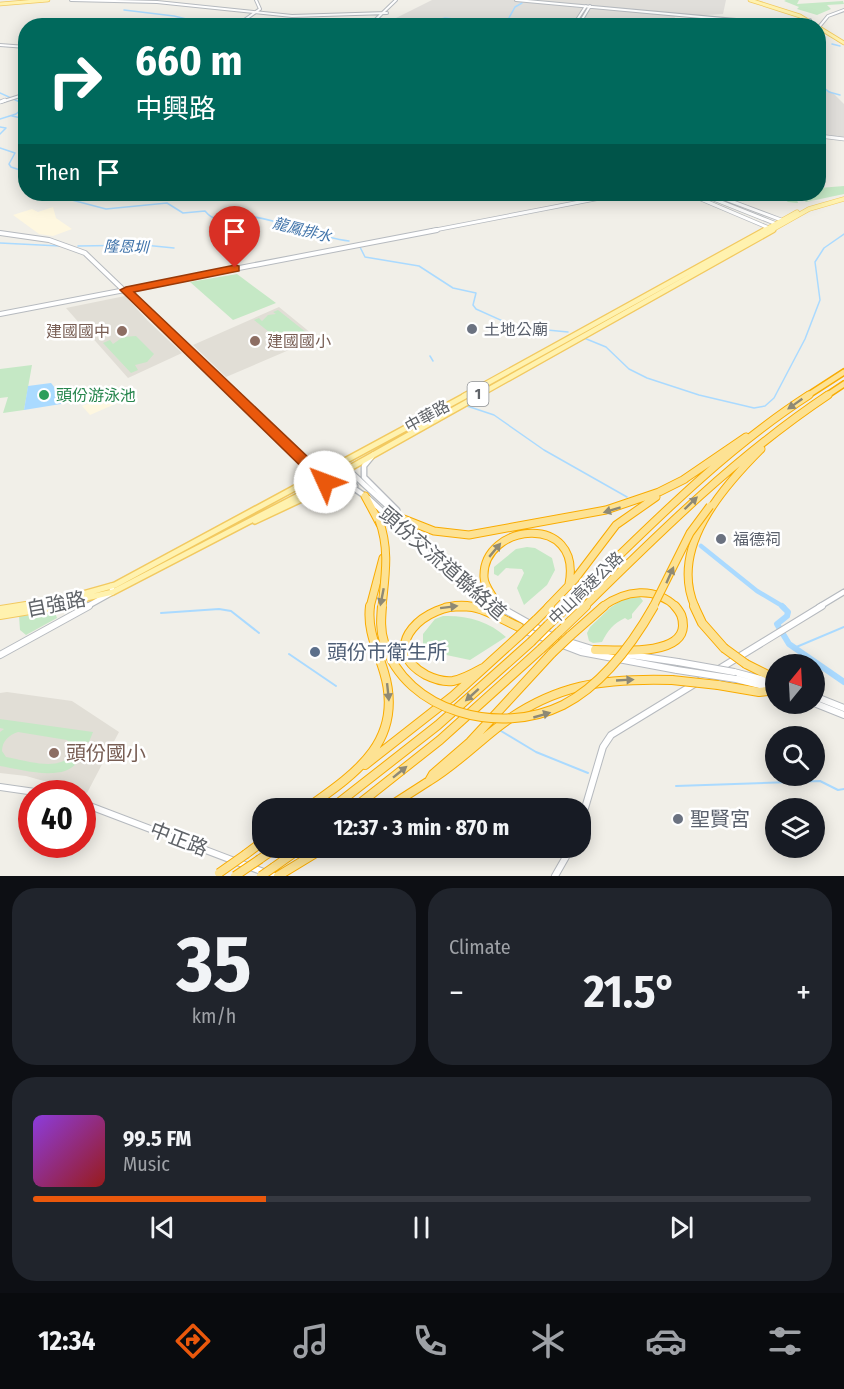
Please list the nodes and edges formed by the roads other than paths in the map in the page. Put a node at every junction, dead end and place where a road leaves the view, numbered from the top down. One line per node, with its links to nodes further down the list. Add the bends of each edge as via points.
1 (36, 0): 9 (main road)
2 (48, 0): 9 (main road)
3 (72, 0): 12 (street, via 158,2)
4 (258, 0): 12 (street, via 263,7)
5 (398, 0): 13 (street); 14 (street)
6 (516, 0): 10 (street)
7 (528, 0): 10 (street)
8 (747, 0): 21 (main road, via 784,8)
9 (0, 3)
10 (587, 6): 18 (street); 19 (street); 20 (street)
11 (844, 10): 22 (street)
12 (257, 13): 13 (street); 15 (street)
13 (382, 13): 14 (street); 16 (street)
14 (387, 13): 17 (street)
15 (250, 18)
16 (377, 18)
17 (382, 18)
18 (579, 18)
19 (582, 18)
20 (715, 18)
21 (802, 18)
22 (826, 18)
23 (826, 31): 24 (main road)
24 (844, 45)
25 (0, 46): 26 (street)
26 (18, 47)
27 (18, 97): 28 (street)
28 (0, 102)
29 (826, 136): 30 (street)
30 (844, 138)
31 (844, 198): 45 (main road, 中華路 / 1)
32 (574, 201): 41 (street)
33 (578, 201): 41 (street)
34 (584, 201): 42 (street)
35 (594, 201): 42 (street)
36 (710, 201): 45 (street)
37 (720, 201): 40 (street)
38 (723, 201): 40 (street)
39 (727, 201): 45 (street)
40 (747, 211): 45 (street)
41 (517, 213): 43 (street)
42 (480, 221): 44 (street)
43 (459, 223): 44 (street); 47 (street)
44 (466, 224): 47 (street)
45 (778, 224): 48 (main road, 中華路 / 1)
46 (0, 233): 49 (street, via 49,240 85,253)
47 (394, 237): 49 (street)
48 (683, 276): 55 (main road, 中華路 / 1); 56 (main road, 中華路 / 1)
49 (125, 289): 50 (street); 60 (street)
50 (0, 313)
51 (844, 372): 53 (highway, 中山高速公路, one-way to 53)
52 (844, 384): 54 (highway, 中山高速公路)
53 (755, 433): 61 (highway); 95 (highway, 中山高速公路, one-way to 95, bridge, via 681,497 531,642 438,725)
54 (763, 443): 65 (highway); 96 (highway, 中山高速公路, one-way to 54, bridge, via 440,740 541,649 700,495)
55 (375, 453): 58 (main road, 中華路 / 1); 66 (street, via 364,466 364,477)
56 (342, 464): 57 (main road, 中華路 / 1); 58 (street, 頭份交流道聯絡道)
57 (334, 468): 59 (street, 頭份交流道聯絡道); 60 (main road, 中華路 / 1)
58 (348, 469): 59 (main road, 中華路 / 1); 66 (street, 頭份交流道聯絡道)
59 (340, 473): 62 (main road, 中華路 / 1); 64 (street, 頭份交流道聯絡道)
60 (319, 477): 62 (street); 69 (main road, 中華路 / 1)
61 (685, 479): 66 (highway, one-way to 66, via 640,501 601,513 469,535 426,530); 70 (highway, via 616,525)
62 (325, 482): 63 (street); 68 (main road, 中華路 / 1)
63 (345, 484): 64 (street); 68 (main road, 中華路, via 323,489 263,519)
64 (365, 496): 67 (highway); 76 (street, 頭份交流道聯絡道, via 485,605)
65 (710, 506): 67 (highway, one-way to 65, bridge, via 389,552 380,624 396,668 423,695 460,713 492,720 520,720 568,705 617,659 640,628 691,532); 81 (highway, bridge, via 691,556 691,603 700,621 724,648)
66 (401, 518): 73 (street, 頭份交流道聯絡道)
67 (379, 520): 90 (highway, one-way to 90, via 383,556 369,622 385,674 389,706 383,731)
68 (242, 525): 69 (main road, 中華路 / 1)
69 (201, 542): 71 (main road, 中華路 / 1)
70 (569, 585): 73 (highway, one-way to 70, via 484,581 489,554 496,546 521,534 540,534 564,548 572,565); 80 (highway, bridge)
71 (112, 589): 74 (main road, 自強路 / 1); 75 (main road, 自強路 / 1, via 81,600); 78 (street, 中華路)
72 (844, 592): 98 (street, via 611,735 603,747)
73 (496, 602): 77 (street, 頭份交流道聯絡道, via 546,634)
74 (0, 610)
75 (0, 615)
76 (519, 627): 79 (street, 頭份交流道聯絡道, via 579,653); 80 (highway, one-way to 76, via 455,680 424,675 409,660 409,630 428,613 460,606 488,612)
77 (595, 650): 79 (street, 頭份交流道聯絡道); 91 (highway, bridge, via 667,646 683,631 683,616 668,599 653,593 635,592 605,604 552,653)
78 (0, 655)
79 (677, 666): 82 (street, 頭份交流道聯絡道, bridge)
80 (483, 668): 90 (highway)
81 (765, 675)
82 (735, 676): 83 (street); 84 (street)
83 (765, 680)
84 (765, 686)
85 (765, 691): 91 (highway, one-way to 85, bridge, via 543,696 577,686 606,681 672,680)
86 (825, 700): 88 (street)
87 (825, 707): 89 (street)
88 (844, 708)
89 (844, 715)
90 (363, 767): 94 (highway)
91 (429, 781): 97 (highway)
92 (0, 787): 93 (street)
93 (18, 790)
94 (321, 798)
95 (345, 798)
96 (367, 798)
97 (403, 798)
98 (588, 798)
99 (96, 808): 105 (street, 中正路)
100 (252, 850): 106 (highway, bridge)
101 (261, 858): 107 (highway, bridge)
102 (291, 858): 105 (highway)
103 (307, 858): 105 (highway)
104 (565, 858): 109 (street)
105 (276, 873): 108 (highway, bridge)
106 (217, 875)
107 (235, 876)
108 (261, 876)
109 (555, 876)

